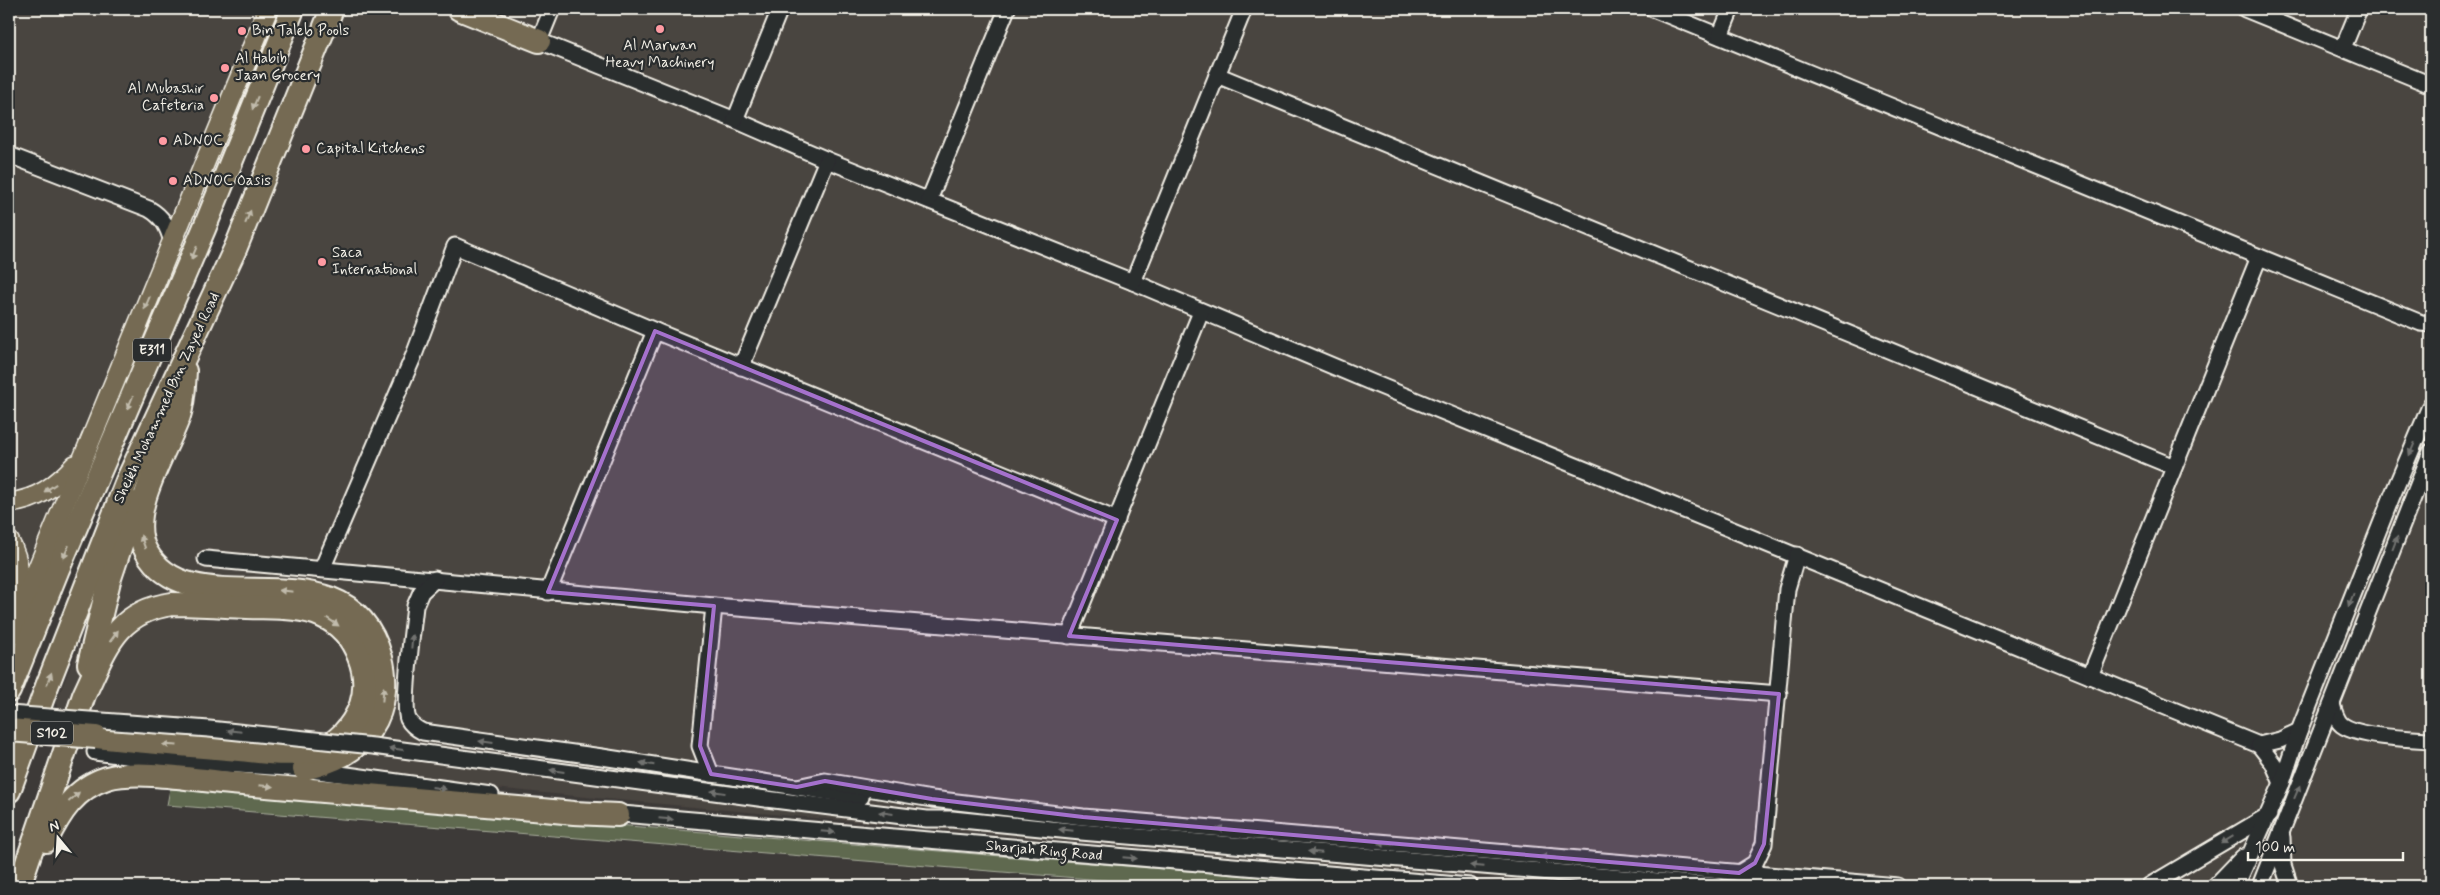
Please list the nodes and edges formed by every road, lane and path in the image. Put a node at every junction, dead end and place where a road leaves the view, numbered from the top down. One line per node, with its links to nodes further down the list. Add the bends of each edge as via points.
1 (268, 9): 22 (main road)
2 (292, 9): 48 (highway, Sheikh Mohammed Bin Zayed Road / E311, one-way to 48, via 204,229)
3 (332, 9): 28 (highway, Sheikh Mohammed Bin Zayed Road / E311, one-way to 3, via 236,247)
4 (459, 9): 14 (highway)
5 (552, 9): 14 (street)
6 (780, 9): 18 (street)
7 (1007, 9): 21 (street)
8 (1244, 9): 16 (street)
9 (1653, 9): 13 (street)
10 (1731, 9): 13 (street)
11 (2245, 9): 15 (street)
12 (2359, 9): 15 (street)
13 (1720, 36): 23 (street)
14 (539, 41): 18 (street)
15 (2343, 48): 17 (street)
16 (1217, 75): 24 (street); 33 (street)
17 (2431, 85)
18 (735, 120): 20 (street)
19 (9, 155): 22 (street, via 149,209 165,222)
20 (827, 160): 21 (street); 29 (street)
21 (929, 200): 24 (street)
22 (172, 242): 32 (main road, one-way to 32)
23 (2259, 257): 26 (street); 33 (street)
24 (1133, 282): 25 (street)
25 (1201, 312): 36 (street); 38 (street)
26 (2428, 327)
27 (656, 332): 29 (street); 40 (street, via 454,246 414,355); 42 (street)
28 (186, 357): 34 (highway, Sheikh Mohammed Bin Zayed Road / E311); 63 (highway, one-way to 28, via 342,757 370,730 380,714 383,700 381,660 373,638 361,620 344,605 325,596 275,589 203,587 175,579 154,563 142,543 140,519 181,409)
29 (742, 366): 36 (street)
30 (2431, 404): 54 (street, one-way to 54)
31 (2431, 452): 51 (street, one-way to 31)
32 (82, 457): 35 (main road, one-way to 35, via 54,487 35,497); 46 (main road)
33 (2174, 466): 47 (street)
34 (127, 481): 50 (highway, via 126,525 97,628); 67 (highway, Sheikh Mohammed Bin Zayed Road / E311, one-way to 34, via 46,686)
35 (9, 503)
36 (1116, 520): 45 (street)
37 (9, 541): 44 (main road, via 16,554 19,576)
38 (1797, 554): 47 (street); 49 (street, via 1787,589)
39 (206, 559): 40 (street)
40 (322, 569): 41 (street)
41 (435, 579): 42 (street); 62 (street, one-way to 41, via 431,734 415,727 408,719 406,708 415,606 421,592)
42 (548, 592): 43 (street)
43 (714, 606): 45 (street); 61 (street)
44 (9, 619)
45 (1069, 636): 49 (street)
46 (9, 638)
47 (2090, 676): 58 (street)
48 (9, 691)
49 (1779, 694): 73 (street)
50 (84, 695): 60 (highway, one-way to 60, via 114,634 139,613 155,606 172,604 276,608 321,615 348,635 362,664 364,690 357,715 341,736 315,751 284,754 158,744); 76 (highway)
51 (2332, 704): 55 (street, via 2337,719 2344,726); 56 (street)
52 (9, 714): 70 (street, one-way to 52, bridge, via 373,746 209,729)
53 (9, 730): 60 (highway, S102, bridge)
54 (2299, 731): 58 (street, via 2280,740); 65 (street)
55 (2368, 734): 56 (street, via 2334,733); 57 (street)
56 (2318, 740): 71 (street, one-way to 56)
57 (2431, 740)
58 (2259, 744): 65 (street)
59 (9, 745): 60 (highway, S102)
60 (95, 745): 63 (street, Sharjah Ring Road, via 156,760)
61 (700, 746): 62 (street); 64 (street)
62 (680, 769): 64 (street)
63 (304, 770): 68 (street, Sharjah Ring Road, one-way to 68)
64 (710, 774): 66 (street)
65 (2282, 783): 69 (street)
66 (796, 787): 70 (street, via 927,808); 74 (street, one-way to 66, via 1083,817 932,800 825,780)
67 (9, 791)
68 (618, 815): 77 (highway, one-way to 68, via 54,825 67,804 85,788 120,776); 78 (street, Sharjah Ring Road, one-way to 78)
69 (2268, 815): 72 (street); 81 (street, one-way to 81)
70 (952, 819): 79 (street, one-way to 70)
71 (2284, 823): 84 (street); 85 (street, via 2281,849)
72 (2261, 830): 82 (street, via 2231,872); 83 (street)
73 (1764, 844): 74 (street, via 1755,862); 75 (street)
74 (1739, 872): 75 (street)
75 (1781, 876): 80 (street)
76 (19, 886)
77 (29, 886)
78 (1470, 886)
79 (1717, 886)
80 (1898, 886)
81 (2149, 886)
82 (2215, 886)
83 (2236, 886)
84 (2260, 886)
85 (2290, 886)

